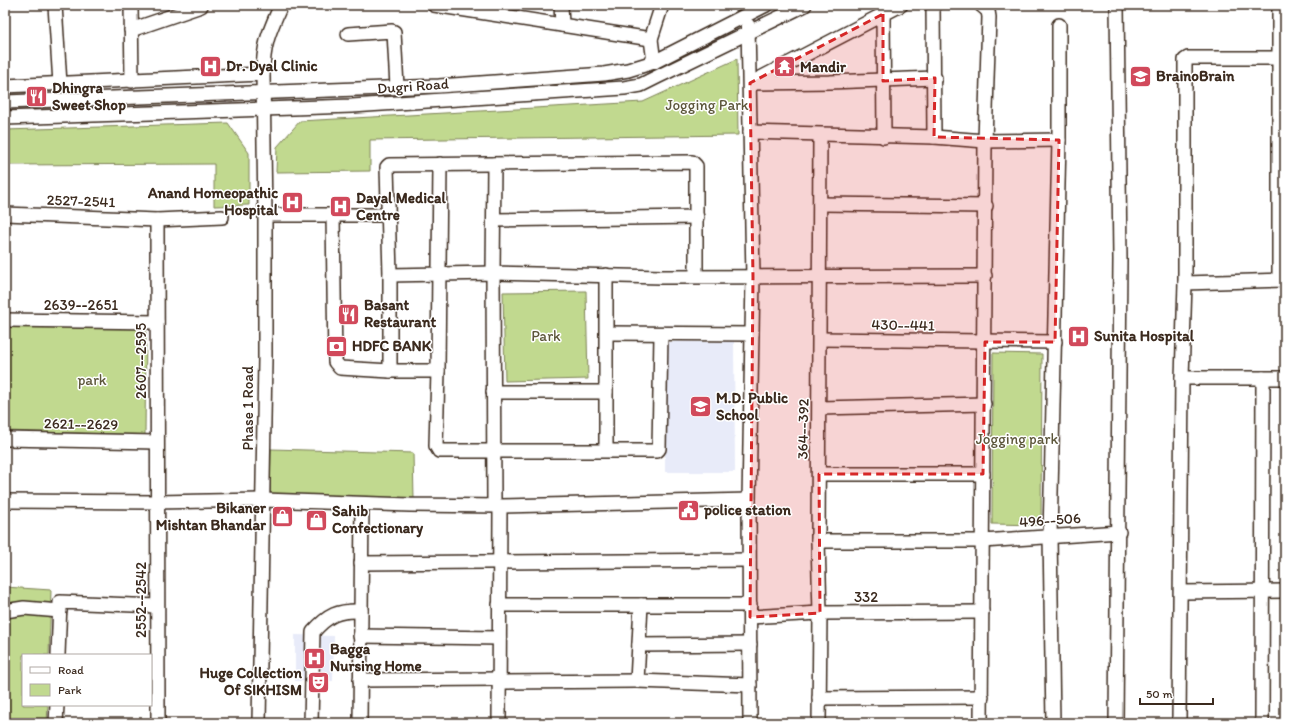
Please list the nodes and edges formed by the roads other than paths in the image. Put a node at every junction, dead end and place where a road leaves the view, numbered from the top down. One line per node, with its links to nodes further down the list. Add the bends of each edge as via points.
1 (56, 5): 31 (street)
2 (131, 5): 20 (street)
3 (281, 5): 26 (street, Phase 1 Road, via 263,53)
4 (434, 5): 15 (street)
5 (561, 5): 18 (street)
6 (662, 5): 23 (street)
7 (766, 5): 16 (street, Dugri Road)
8 (805, 5): 21 (street, Dugri Road)
9 (901, 5): 17 (street)
10 (933, 5): 27 (street)
11 (981, 5): 43 (street, via 988,11 989,17)
12 (1117, 5): 95 (street)
13 (1279, 5): 24 (street)
14 (201, 6): 20 (street)
15 (474, 8): 18 (street)
16 (746, 9): 21 (street); 25 (street, Dugri Road)
17 (883, 14): 28 (street); 30 (street)
18 (562, 25): 23 (street)
19 (1059, 25): 42 (street)
20 (131, 30): 29 (street)
21 (749, 32): 30 (street); 36 (street, Dugri Road, via 641,85 630,87 352,106)
22 (348, 34): 33 (street, via 394,32)
23 (651, 39): 25 (street)
24 (1282, 58): 64 (street); 65 (street, via 1185,60)
25 (654, 62): 33 (street, Dugri Road, via 604,74)
26 (263, 74): 29 (street); 34 (street, Phase 1 Road)
27 (935, 78): 28 (street); 41 (street)
28 (883, 80): 30 (street); 40 (street)
29 (132, 81): 31 (street)
30 (750, 83): 38 (street)
31 (60, 84): 32 (street)
32 (5, 86)
33 (397, 87): 34 (street, Dugri Road)
34 (264, 93): 35 (street, Dugri Road); 36 (street, Phase 1 Road)
35 (5, 102)
36 (264, 109): 37 (street, Dugri Road); 49 (street, Phase 1 Road)
37 (5, 118)
38 (750, 132): 39 (street); 63 (street)
39 (820, 135): 40 (street); 46 (street, 364--392)
40 (884, 137): 41 (street)
41 (934, 137): 43 (street)
42 (1059, 140): 43 (street); 73 (street)
43 (985, 141): 47 (street)
44 (440, 164): 45 (street); 51 (street, via 389,165); 57 (street)
45 (494, 164): 53 (street, via 692,162 696,166); 55 (street)
46 (820, 204): 47 (street); 59 (street, 364--392)
47 (986, 206): 62 (street)
48 (5, 214): 54 (street, 2527-2541)
49 (265, 215): 50 (street); 89 (street, Phase 1 Road)
50 (333, 215): 51 (street); 74 (street, via 335,362 340,368)
51 (388, 215): 60 (street)
52 (222, 217): 54 (street, 2527-2541)
53 (696, 217): 55 (street); 61 (street)
54 (157, 220): 67 (street, 2607--2595)
55 (494, 220): 56 (street)
56 (493, 273): 57 (street); 58 (street); 79 (street)
57 (440, 274): 60 (street); 75 (street)
58 (606, 275): 61 (street); 68 (street)
59 (819, 275): 62 (street); 63 (street); 71 (street, 364--392)
60 (390, 276): 74 (street)
61 (696, 276): 63 (street)
62 (985, 276): 72 (street)
63 (753, 277): 70 (street)
64 (1282, 280): 65 (street)
65 (1185, 283): 76 (street)
66 (5, 320): 67 (street, 2639--2651)
67 (157, 322): 84 (street, 2607--2595)
68 (607, 334): 69 (street); 80 (street)
69 (660, 334): 70 (street); 86 (street, via 658,450)
70 (752, 334): 90 (street)
71 (820, 339): 72 (street, 430--441); 82 (street, 364--392)
72 (985, 342): 73 (street, 430--441); 81 (street)
73 (1055, 342): 96 (street)
74 (390, 370): 75 (street)
75 (438, 371): 85 (street, via 436,449)
76 (1182, 378): 77 (street); 104 (street)
77 (1263, 378): 78 (street); 102 (street)
78 (1285, 378)
79 (493, 392): 80 (street); 85 (street)
80 (606, 392): 86 (street)
81 (984, 404): 82 (street); 88 (street)
82 (820, 408): 87 (street, 364--392)
83 (5, 439): 84 (street, 2621--2629)
84 (156, 442): 92 (street, 2607--2595)
85 (494, 450): 86 (street); 94 (street)
86 (606, 450)
87 (819, 474): 88 (street); 98 (street, 364--392)
88 (983, 474): 97 (street)
89 (263, 500): 92 (street); 93 (street); 128 (street, Phase 1 Road)
90 (749, 500): 94 (street); 99 (street)
91 (5, 501): 92 (street)
92 (157, 502): 107 (street, 2552--2542)
93 (362, 504): 94 (street); 101 (street)
94 (497, 506): 100 (street)
95 (1119, 532): 96 (street, 496--506); 136 (street)
96 (1050, 536): 97 (street, 496--506); 135 (street)
97 (983, 540): 98 (street, 496--506); 112 (street)
98 (818, 541): 113 (street, 364--392)
99 (749, 560): 100 (street); 111 (street)
100 (500, 562): 101 (street); 105 (street)
101 (361, 563): 110 (street)
102 (1263, 591): 103 (street); 104 (street); 138 (street)
103 (1285, 591)
104 (1181, 592): 137 (street)
105 (499, 605): 106 (street, 332); 115 (street)
106 (641, 605): 111 (street, 332); 117 (street)
107 (157, 606): 108 (street); 127 (street, 2552--2542)
108 (60, 607): 109 (street); 118 (street)
109 (5, 611)
110 (361, 611): 114 (street); 129 (street, via 344,610 325,619 313,632)
111 (750, 611): 113 (street, 332); 116 (street)
112 (982, 612): 113 (street, 332); 123 (street)
113 (820, 613): 124 (street, 364--392)
114 (360, 636): 115 (street); 119 (street)
115 (499, 638): 120 (street)
116 (750, 644): 117 (street); 122 (street)
117 (639, 645): 121 (street)
118 (58, 654)
119 (360, 680): 120 (street); 130 (street)
120 (499, 680): 121 (street); 131 (street)
121 (638, 681): 122 (street)
122 (750, 685): 132 (street)
123 (982, 697): 124 (street); 134 (street)
124 (819, 698): 133 (street, 364--392)
125 (57, 706): 126 (street)
126 (56, 723)
127 (158, 723)
128 (259, 723)
129 (311, 723)
130 (360, 723)
131 (499, 723)
132 (750, 723)
133 (819, 723)
134 (981, 723)
135 (1053, 723)
136 (1116, 723)
137 (1179, 723)
138 (1262, 723)

